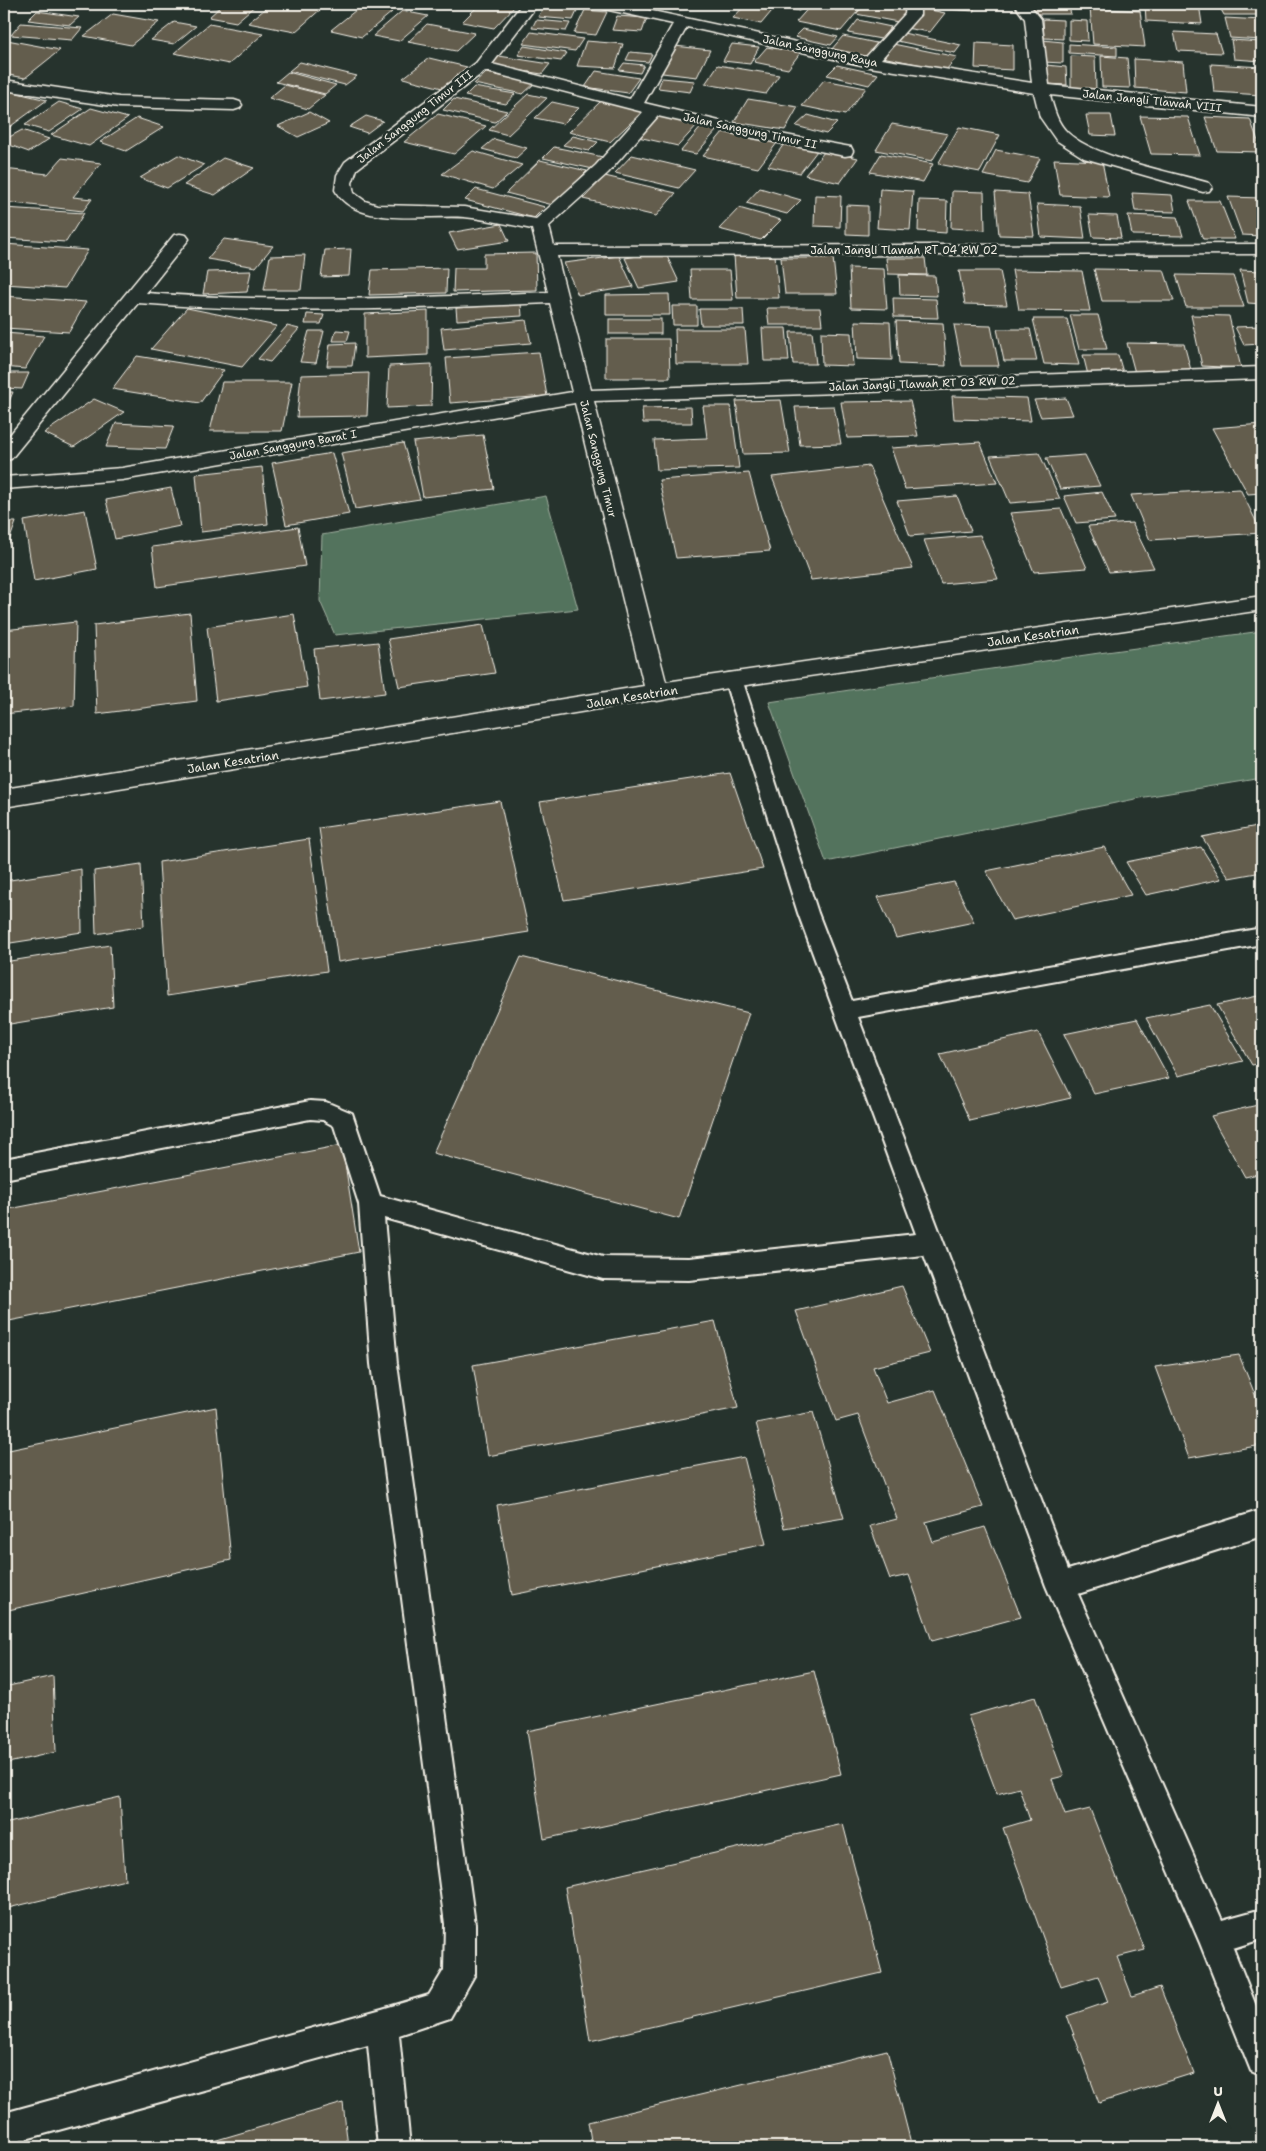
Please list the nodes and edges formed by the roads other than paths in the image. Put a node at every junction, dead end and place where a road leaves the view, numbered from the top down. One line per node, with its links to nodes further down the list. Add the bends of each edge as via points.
1 (530, 4): 8 (street, Jalan Sanggung Timur III)
2 (600, 4): 5 (street, Jalan Sanggung Raya)
3 (913, 4): 7 (street, via 912,15)
4 (1022, 4): 10 (street, via 1032,19)
5 (638, 8): 6 (street, Jalan Sanggung Raya)
6 (682, 22): 7 (street, Jalan Sanggung Raya); 11 (street)
7 (870, 62): 10 (street, Jalan Sanggung Raya)
8 (482, 66): 11 (street, Jalan Sanggung Timur II); 17 (street, Jalan Sanggung Timur III, via 351,166 344,175 343,191 350,199 376,210 464,212)
9 (4, 85): 12 (street, via 119,102)
10 (1041, 89): 14 (street, Jalan Jangli Tlawah VIII); 16 (street, via 1052,123 1062,136 1090,154)
11 (636, 104): 13 (street, Jalan Sanggung Timur II)
12 (234, 105)
13 (655, 109): 15 (street, Jalan Sanggung Timur II, via 714,126); 17 (street, via 602,169)
14 (1262, 112)
15 (845, 151)
16 (1202, 187)
17 (540, 225): 20 (street, Jalan Sanggung Timur)
18 (180, 239): 21 (street)
19 (1262, 249): 20 (street, Jalan Jangli Tlawah RT 04 RW 02)
20 (545, 251): 22 (street, Jalan Sanggung Timur)
21 (133, 297): 22 (street, via 284,306); 25 (street)
22 (557, 297): 24 (street, Jalan Sanggung Timur)
23 (1262, 373): 24 (street, Jalan Jangli Tlawah RT 03 RW 02)
24 (582, 396): 26 (street, Jalan Sanggung Barat I, via 122,474); 29 (street, Jalan Sanggung Timur)
25 (4, 455)
26 (4, 483)
27 (1262, 603): 28 (street, Jalan Kesatrian)
28 (732, 679): 29 (street, Jalan Kesatrian); 32 (lane, via 808,913)
29 (657, 693): 30 (street, Jalan Kesatrian)
30 (4, 798)
31 (1262, 936): 32 (lane)
32 (845, 1011): 35 (lane)
33 (4, 1169): 34 (lane, via 318,1110 344,1120)
34 (372, 1204): 35 (lane, via 603,1268 689,1269); 40 (lane, via 384,1364 460,1924 459,1974 439,2007)
35 (932, 1243): 37 (lane)
36 (1262, 1524): 37 (lane)
37 (1060, 1586): 39 (lane)
38 (1262, 1924): 39 (lane)
39 (1214, 1938): 41 (lane)
40 (382, 2024): 42 (lane); 43 (lane)
41 (1262, 2060)
42 (4, 2129)
43 (394, 2147)

